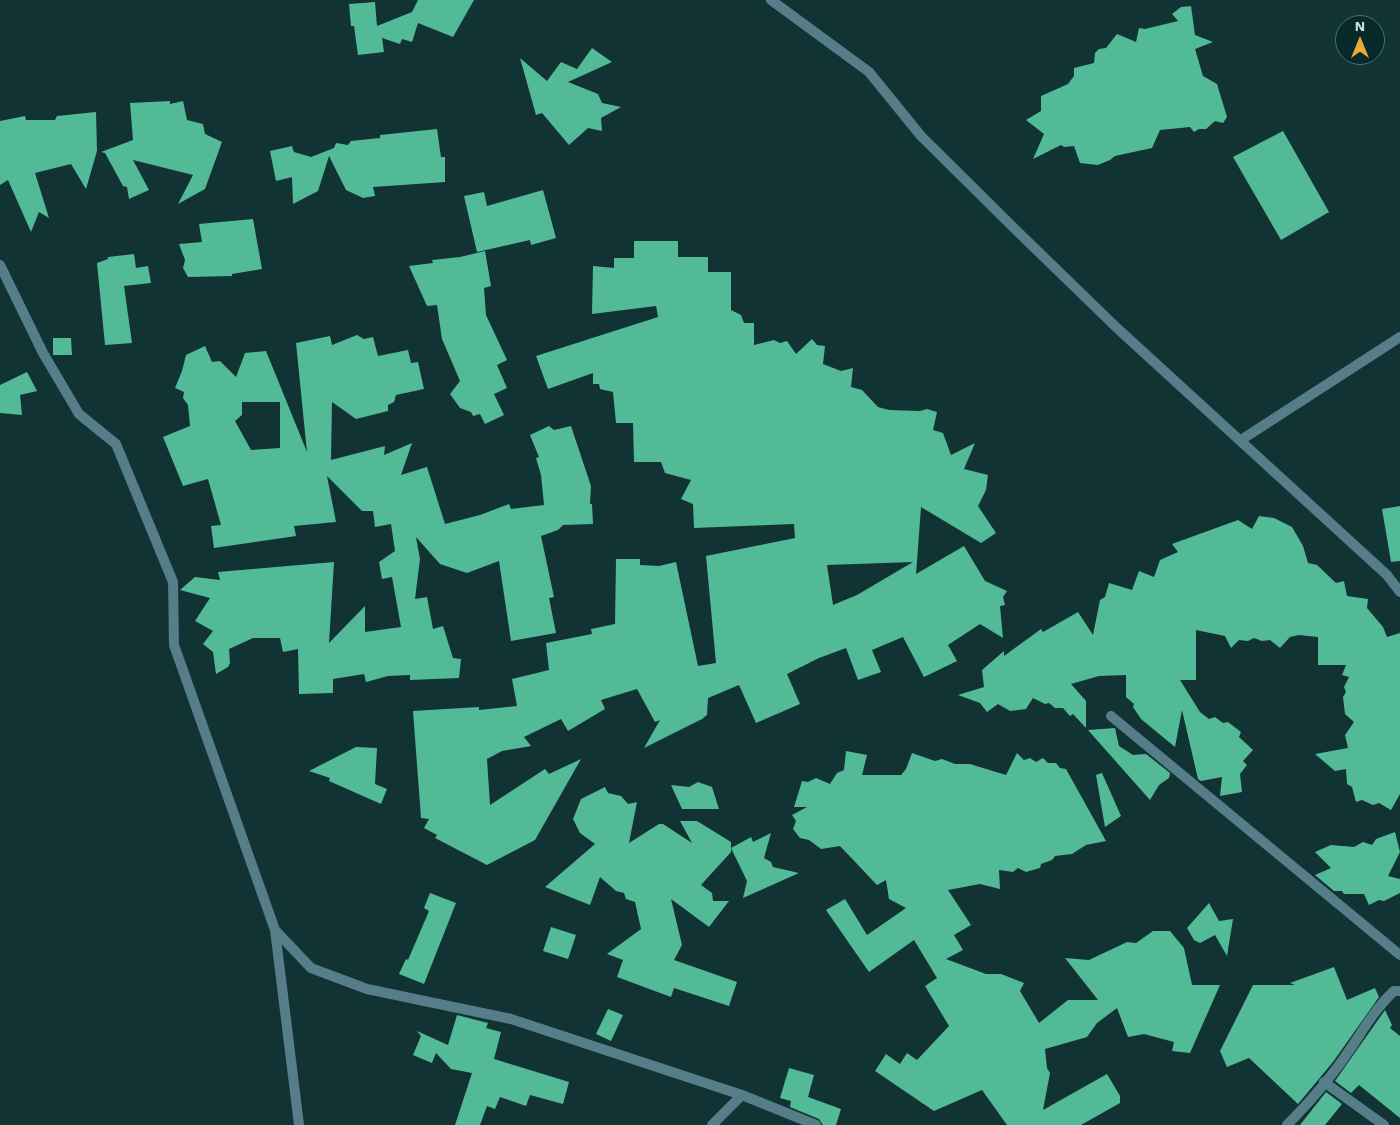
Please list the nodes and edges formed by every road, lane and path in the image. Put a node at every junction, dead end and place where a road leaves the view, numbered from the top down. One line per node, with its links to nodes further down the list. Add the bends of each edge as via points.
1 (771, 0): 4 (street, via 869,72 921,136 1117,328)
2 (0, 265): 7 (street, via 79,414 116,444 173,582 174,645)
3 (1400, 337): 4 (street)
4 (1241, 440): 5 (street, via 1387,575)
5 (1400, 592)
6 (1112, 716): 8 (street)
7 (275, 930): 11 (street, via 311,968 367,989 511,1019); 12 (street)
8 (1400, 955)
9 (1400, 991): 10 (street, via 1394,990 1378,1005)
10 (1324, 1082): 15 (street); 16 (street)
11 (742, 1095): 13 (street); 14 (street)
12 (299, 1125)
13 (712, 1125)
14 (816, 1125)
15 (1287, 1125)
16 (1384, 1125)

